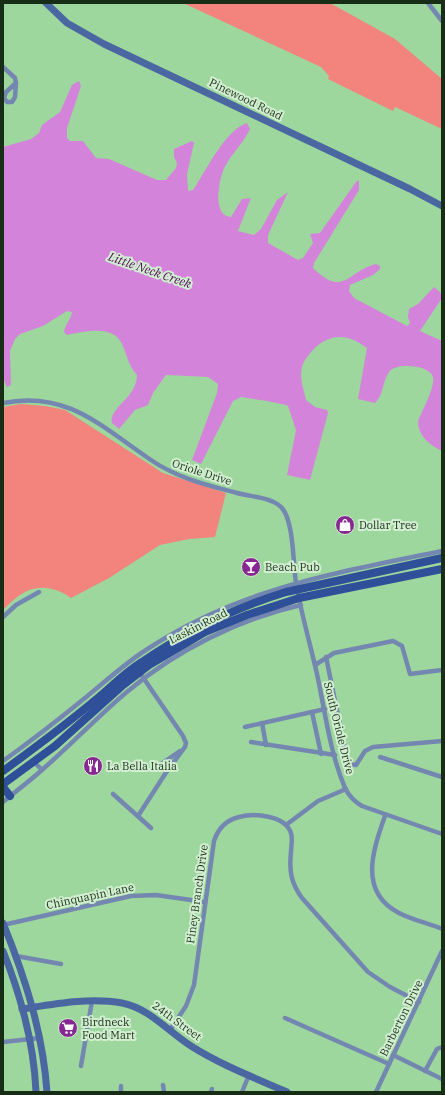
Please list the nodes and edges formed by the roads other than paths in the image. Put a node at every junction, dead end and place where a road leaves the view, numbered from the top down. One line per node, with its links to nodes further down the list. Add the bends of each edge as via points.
1 (46, 3): 6 (street, Pinewood Road, via 67,23 104,44)
2 (428, 3): 3 (street)
3 (442, 21)
4 (3, 67): 5 (street, via 15,78)
5 (16, 83)
6 (442, 206)
7 (3, 403): 10 (street, Oriole Drive, via 37,400 64,405 86,416 164,469 276,504 284,510 288,520)
8 (442, 556): 10 (main road, Laskin Road)
9 (442, 569): 12 (main road, Laskin Road)
10 (296, 586): 12 (street, South Oriole Drive); 16 (main road, Laskin Road, via 217,618 182,636)
11 (40, 592): 13 (street, via 16,605)
12 (300, 602): 15 (street, South Oriole Drive); 16 (main road, Laskin Road, via 247,615 205,632)
13 (3, 617)
14 (326, 657): 15 (street); 17 (street, via 334,653 393,641 402,646 410,674); 22 (street, via 348,764 356,765 366,751 373,747)
15 (315, 665): 18 (street, South Oriole Drive)
16 (139, 669): 25 (street, via 185,739); 29 (street, Laskin Road, via 49,727); 30 (main road, Laskin Road); 31 (street, Laskin Road); 32 (main road, Laskin Road)
17 (442, 670)
18 (325, 709): 19 (street); 27 (street, South Oriole Drive)
19 (312, 712): 20 (street); 26 (street)
20 (262, 723): 21 (street); 24 (street)
21 (245, 727)
22 (442, 741)
23 (251, 742): 24 (street)
24 (266, 744): 26 (street)
25 (183, 749): 33 (street); 33 (street, via 161,764)
26 (321, 754): 27 (street)
27 (335, 755): 37 (street, South Oriole Drive)
28 (380, 757): 34 (street)
29 (3, 761)
30 (34, 762): 31 (street); 35 (main road, Laskin Road)
31 (42, 770): 39 (street, Laskin Road)
32 (3, 771)
33 (166, 771): 41 (street)
34 (442, 777)
35 (3, 784)
36 (3, 787): 39 (main road)
37 (346, 789): 42 (street, South Oriole Drive, via 351,798 362,806); 43 (street, via 318,802)
38 (113, 794): 41 (street)
39 (10, 796): 40 (street, Laskin Road)
40 (3, 802)
41 (138, 816): 44 (street)
42 (385, 816): 45 (street, South Oriole Drive); 48 (street, via 371,864 375,886 382,900 400,914)
43 (286, 826): 46 (street, Piney Branch Drive, via 260,815 243,816 226,822 214,841); 54 (street, via 292,839 290,874 302,898 368,972)
44 (151, 828)
45 (442, 834)
46 (205, 902): 47 (street, Chinquapin Lane, via 144,895); 58 (street, Piney Branch Drive, via 194,985 186,1006)
47 (3, 924): 51 (street)
48 (442, 928)
49 (3, 951): 56 (street)
50 (442, 951): 54 (street, Barberton Drive)
51 (16, 956): 52 (street); 55 (street)
52 (60, 964)
53 (92, 1001): 55 (street, 24th Street); 58 (street, 24th Street, via 133,1006 151,1015); 65 (street)
54 (419, 1002): 63 (street, Barberton Drive)
55 (33, 1007): 56 (street, 24th Street); 59 (street)
56 (22, 1009): 60 (street)
57 (285, 1018): 64 (street)
58 (170, 1030): 67 (street, 24th Street, via 198,1050)
59 (40, 1038): 60 (street); 72 (street)
60 (29, 1039): 61 (street); 71 (street)
61 (3, 1042)
62 (442, 1047): 66 (street, via 437,1049)
63 (393, 1055): 64 (street, Barberton Drive); 66 (street)
64 (389, 1064): 77 (street, Barberton Drive)
65 (81, 1066)
66 (425, 1071): 68 (street)
67 (249, 1075): 75 (street); 76 (street, 24th Street)
68 (442, 1079)
69 (163, 1085): 74 (street)
70 (121, 1086): 73 (street)
71 (36, 1092)
72 (46, 1092)
73 (121, 1092)
74 (164, 1092)
75 (242, 1092)
76 (287, 1092)
77 (376, 1092)

